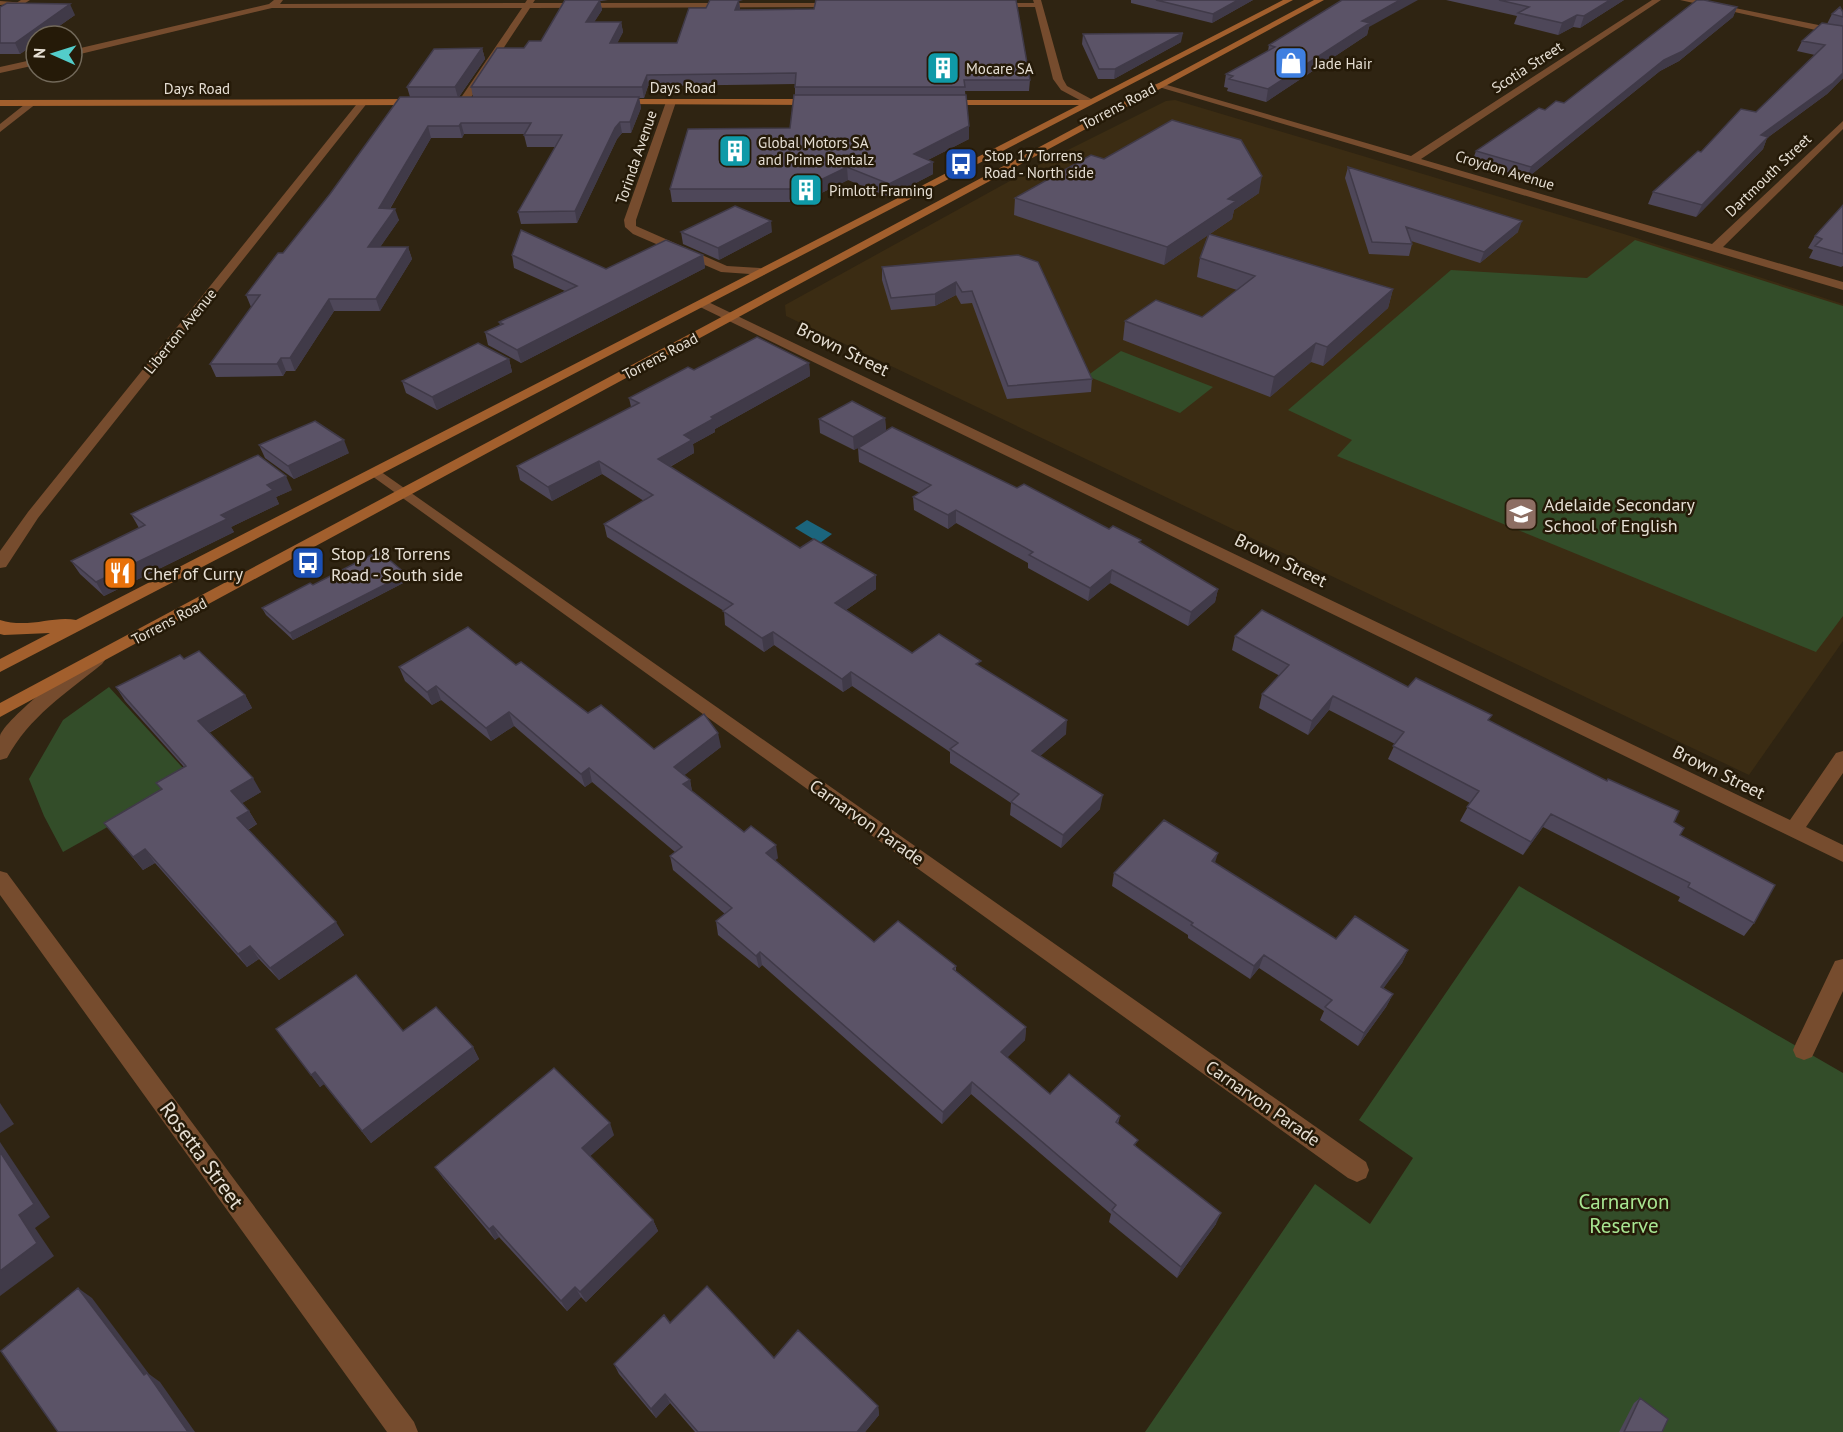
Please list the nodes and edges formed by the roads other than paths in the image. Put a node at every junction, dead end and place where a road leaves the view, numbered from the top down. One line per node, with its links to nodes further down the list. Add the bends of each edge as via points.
1 (1289, 0): 28 (main road, Torrens Road)
2 (1320, 0): 18 (main road, Torrens Road)
3 (1657, 0): 34 (street, Scotia Street)
4 (1684, 0): 14 (street)
5 (24, 2): 7 (street); 13 (street)
6 (773, 2): 9 (street); 11 (street)
7 (0, 3)
8 (276, 3): 9 (street); 15 (street)
9 (529, 3): 22 (street)
10 (1037, 3): 12 (street); 28 (street, via 1058,79 1064,88)
11 (853, 5)
12 (980, 5)
13 (0, 17)
14 (1843, 33)
15 (84, 50)
16 (24, 65): 17 (street)
17 (0, 70)
18 (1157, 85): 31 (main road, Torrens Road); 34 (street, Croydon Avenue)
19 (363, 102): 20 (main road, Days Road); 30 (main road, Days Road); 42 (street, Liberton Avenue, via 33,515)
20 (430, 102)
21 (452, 102): 22 (main road)
22 (463, 102): 23 (main road)
23 (475, 102)
24 (602, 102): 25 (main road, Days Road)
25 (671, 102): 26 (main road, Days Road); 36 (street, Torinda Avenue, via 630,220 631,227 726,269)
26 (826, 102)
27 (934, 102): 28 (main road)
28 (1090, 102): 31 (main road); 36 (main road, Torrens Road)
29 (0, 103): 30 (main road, Days Road)
30 (32, 103): 33 (street)
31 (1113, 110): 39 (main road, Torrens Road)
32 (1843, 124): 35 (street, Dartmouth Street)
33 (0, 129)
34 (1414, 159): 35 (street, Croydon Avenue)
35 (1715, 248): 37 (street, Croydon Avenue)
36 (760, 272): 38 (main road, Torrens Road)
37 (1843, 286)
38 (702, 303): 39 (street, Brown Street); 40 (main road, Torrens Road)
39 (733, 317): 41 (main road, Torrens Road); 50 (street, Brown Street)
40 (377, 473): 41 (street, Carnarvon Parade); 43 (main road, Torrens Road)
41 (404, 495): 45 (main road, Torrens Road); 55 (street, Carnarvon Parade)
42 (0, 563)
43 (86, 622): 44 (main road, via 32,630); 46 (main road, Torrens Road)
44 (0, 626)
45 (98, 658): 47 (main road, Torrens Road); 48 (street, via 36,709 4,741)
46 (0, 666)
47 (0, 711)
48 (0, 753)
49 (1843, 758): 50 (street)
50 (1794, 830): 51 (street, Brown Street)
51 (1843, 854)
52 (0, 879): 56 (street, Rosetta Street)
53 (1843, 968): 54 (street)
54 (1804, 1050)
55 (1357, 1170)
56 (404, 1432)

